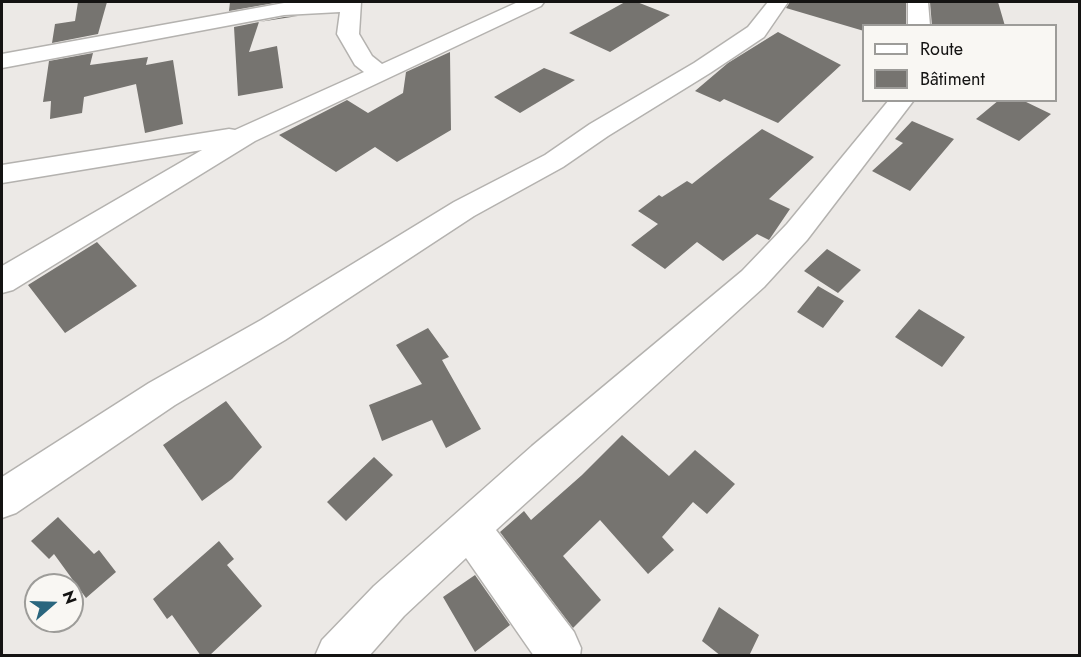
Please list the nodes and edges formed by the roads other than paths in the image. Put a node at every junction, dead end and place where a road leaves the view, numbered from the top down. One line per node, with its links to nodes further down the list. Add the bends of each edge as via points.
1 (534, 2): 7 (street)
2 (778, 2): 12 (street, via 756,32 702,68 554,161 464,209 309,308 162,394)
3 (918, 2): 5 (street)
4 (351, 3): 6 (street, via 284,9); 7 (street, via 348,34 363,60)
5 (920, 24)
6 (2, 61)
7 (378, 72): 9 (street)
8 (900, 102): 13 (street, via 753,279)
9 (246, 135): 10 (street); 11 (street)
10 (2, 174)
11 (2, 281)
12 (2, 499)
13 (469, 528): 14 (street); 15 (street, via 558,648)
14 (338, 656)
15 (557, 656)

